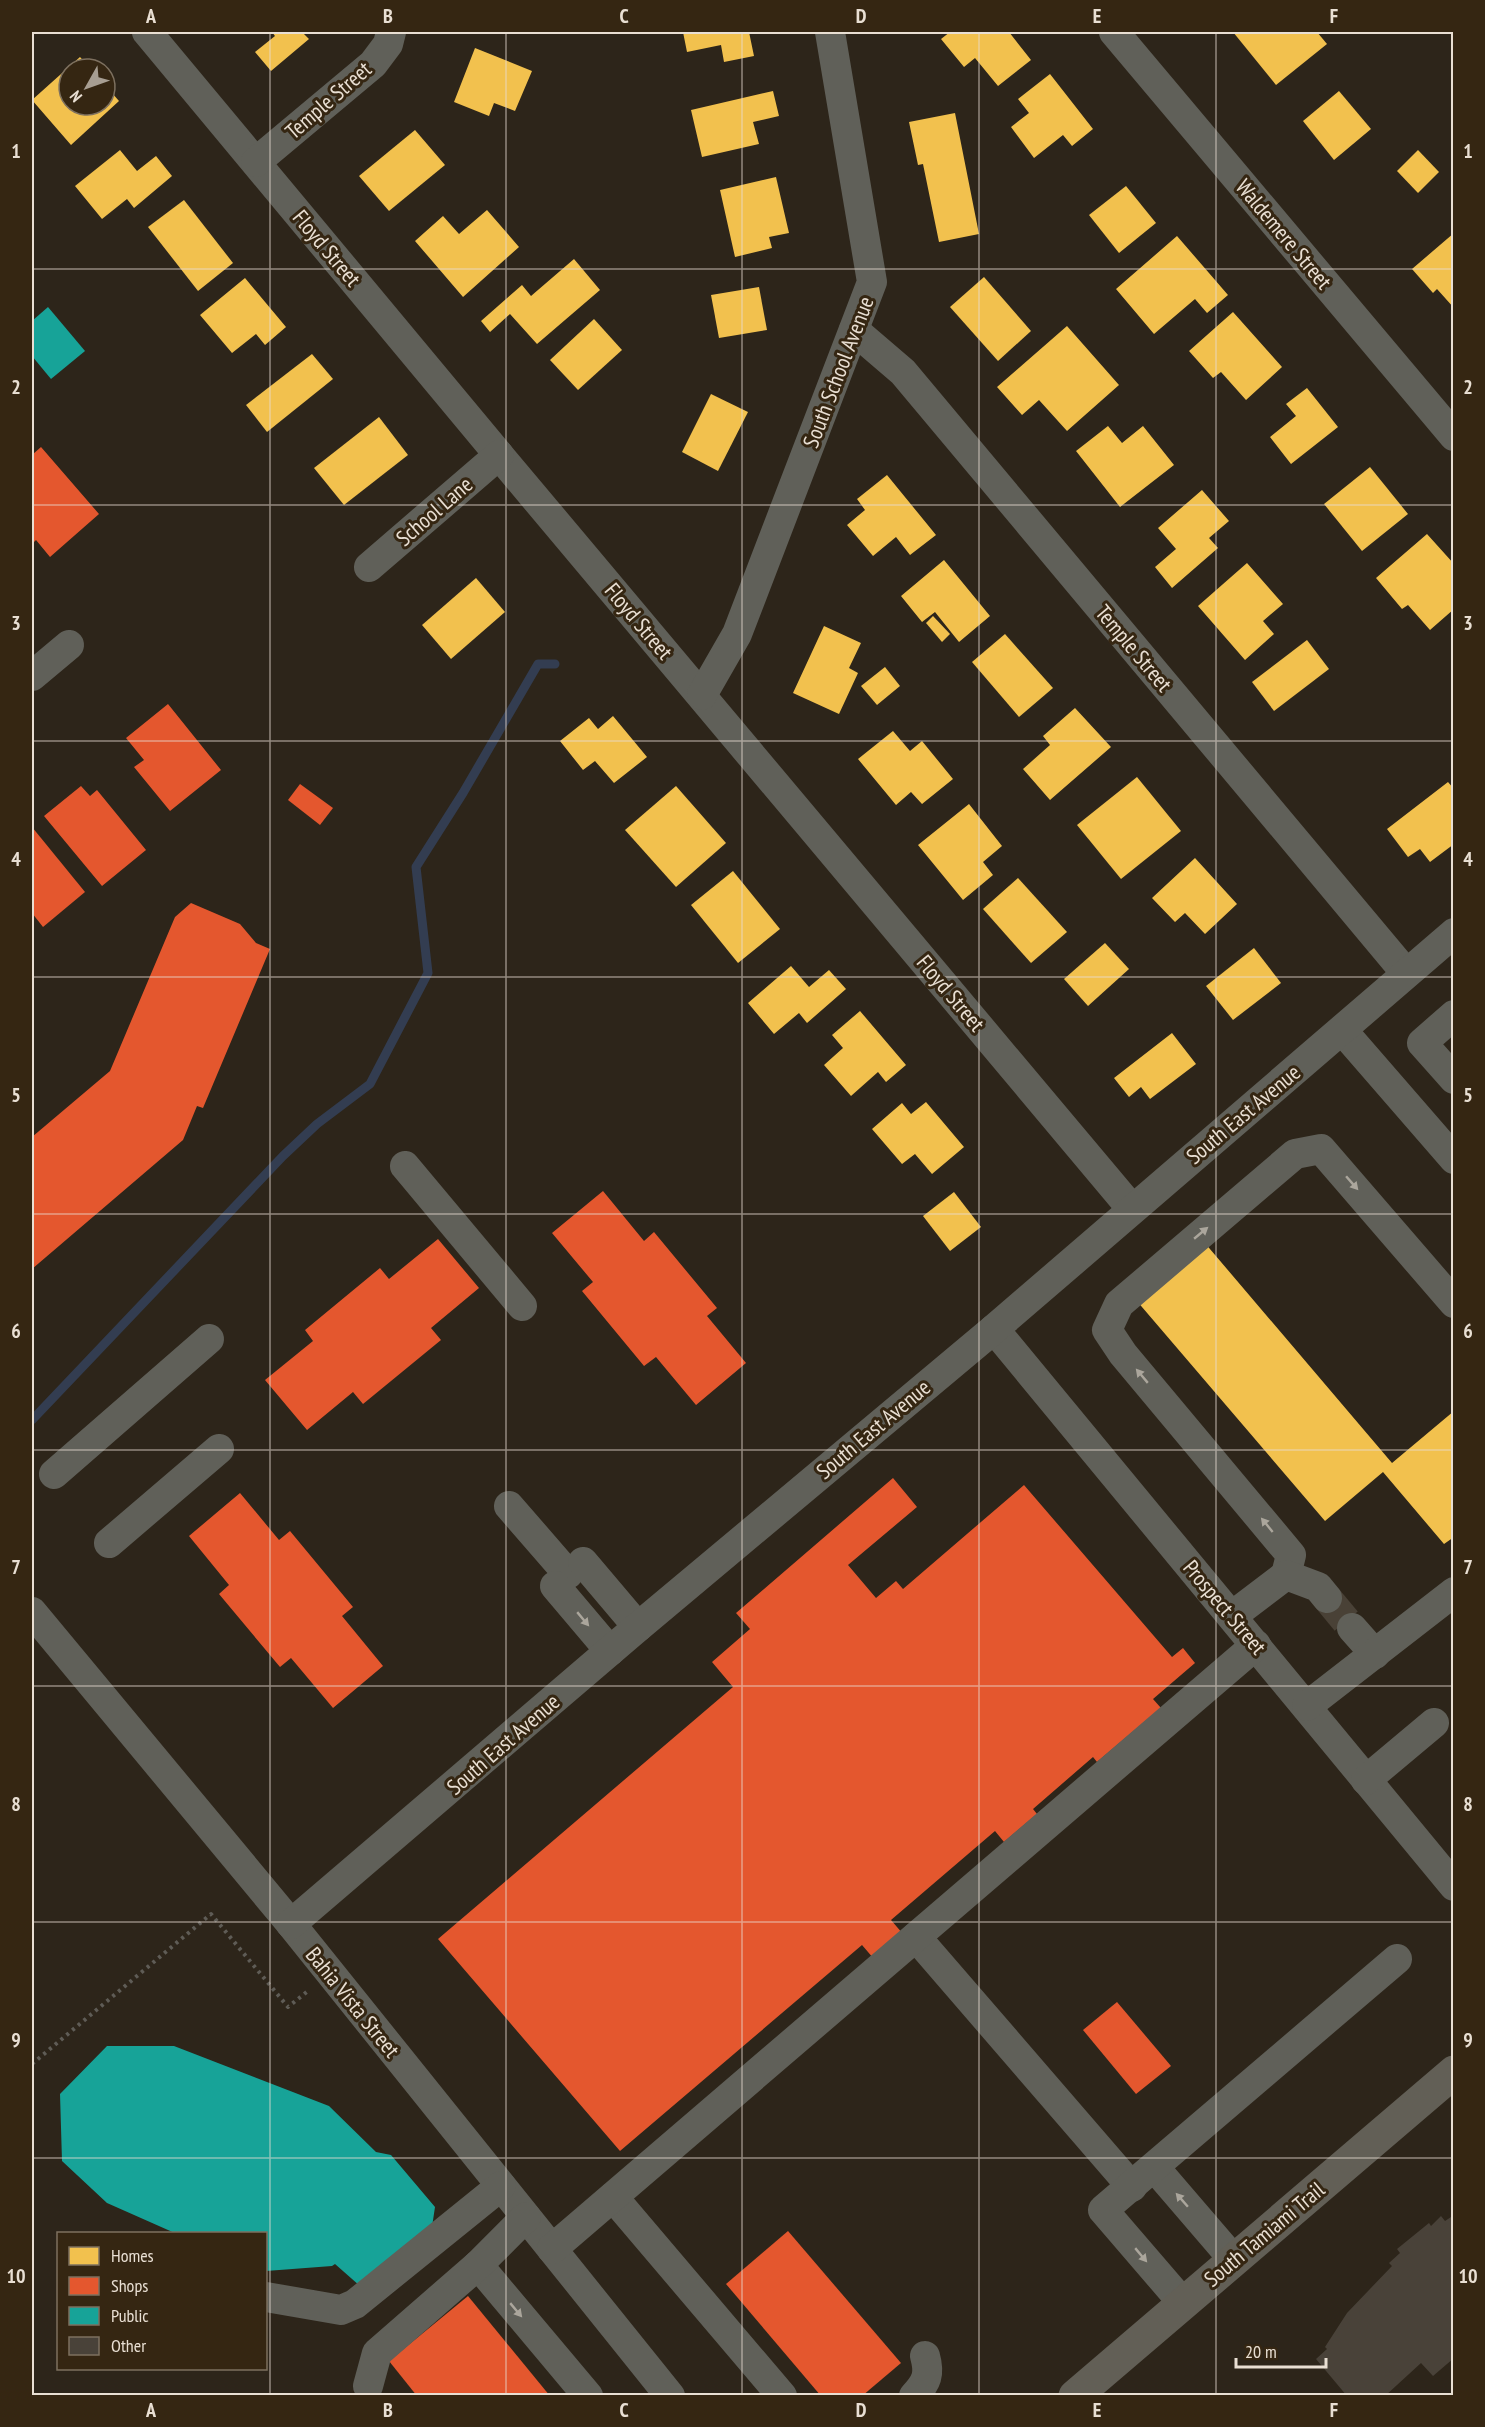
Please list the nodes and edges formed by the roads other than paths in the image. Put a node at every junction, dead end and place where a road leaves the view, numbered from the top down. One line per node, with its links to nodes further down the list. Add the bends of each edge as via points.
1 (147, 32): 5 (street, Floyd Street)
2 (391, 32): 5 (street, Temple Street, via 388,44 373,64)
3 (830, 32): 6 (street, South School Avenue, via 872,282)
4 (1126, 36): 7 (street, Waldemere Street)
5 (256, 162): 8 (street, Floyd Street)
6 (854, 330): 12 (street, South School Avenue, via 738,634); 14 (street, Temple Street, via 903,372)
7 (1454, 436)
8 (499, 456): 9 (street, School Lane); 12 (street, Floyd Street)
9 (369, 567)
10 (69, 645): 11 (street)
11 (32, 676)
12 (702, 695): 20 (street, Floyd Street)
13 (1454, 933): 14 (street, South East Avenue)
14 (1407, 973): 16 (street, South East Avenue)
15 (1454, 1016): 17 (street, via 1422,1043)
16 (1342, 1030): 18 (street); 20 (street, South East Avenue)
17 (1454, 1079)
18 (1454, 1159)
19 (405, 1166): 22 (street)
20 (1132, 1209): 23 (street, South East Avenue)
21 (1454, 1303): 30 (street, one-way to 21, via 1291,1555 1107,1330 1119,1304 1295,1154 1321,1149)
22 (522, 1306)
23 (994, 1329): 34 (street, Prospect Street); 35 (street, South East Avenue)
24 (209, 1339): 26 (street)
25 (219, 1449): 28 (street)
26 (54, 1474)
27 (509, 1506): 29 (street)
28 (109, 1543)
29 (568, 1574): 35 (street); 38 (street, one-way to 38)
30 (1286, 1575): 32 (street, via 1318,1587); 34 (street)
31 (1454, 1592): 39 (street)
32 (1327, 1598)
33 (32, 1612): 44 (street, Bahia Vista Street)
34 (1232, 1616): 37 (street, Prospect Street)
35 (638, 1627): 38 (street, South East Avenue)
36 (1352, 1628): 39 (street)
37 (1256, 1645): 40 (street, Prospect Street); 45 (street)
38 (610, 1652): 44 (street, South East Avenue)
39 (1375, 1654): 40 (street)
40 (1307, 1706): 42 (street, Prospect Street)
41 (1434, 1723): 42 (street)
42 (1366, 1780): 43 (street, Prospect Street)
43 (1454, 1886)
44 (291, 1924): 49 (street, Bahia Vista Street)
45 (916, 1937): 50 (street); 51 (street)
46 (1397, 1959): 48 (street)
47 (1454, 2072): 54 (main road, South Tamiami Trail)
48 (1155, 2168): 50 (street); 54 (street, one-way to 48)
49 (501, 2186): 52 (street, Bahia Vista Street); 56 (street, via 355,2304 341,2310)
50 (1132, 2187): 57 (street, one-way to 57, via 1103,2210)
51 (613, 2197): 53 (street); 63 (street)
52 (526, 2217): 53 (street, Bahia Vista Street); 55 (street)
53 (552, 2249): 62 (street, Bahia Vista Street)
54 (1234, 2260): 57 (main road, South Tamiami Trail)
55 (478, 2265): 59 (street, via 377,2353); 61 (street, one-way to 61)
56 (267, 2297)
57 (1183, 2303): 60 (main road, South Tamiami Trail)
58 (925, 2356): 64 (street, via 929,2370 925,2383)
59 (368, 2386)
60 (1086, 2392)
61 (588, 2396)
62 (670, 2396)
63 (782, 2396)
64 (914, 2396)

